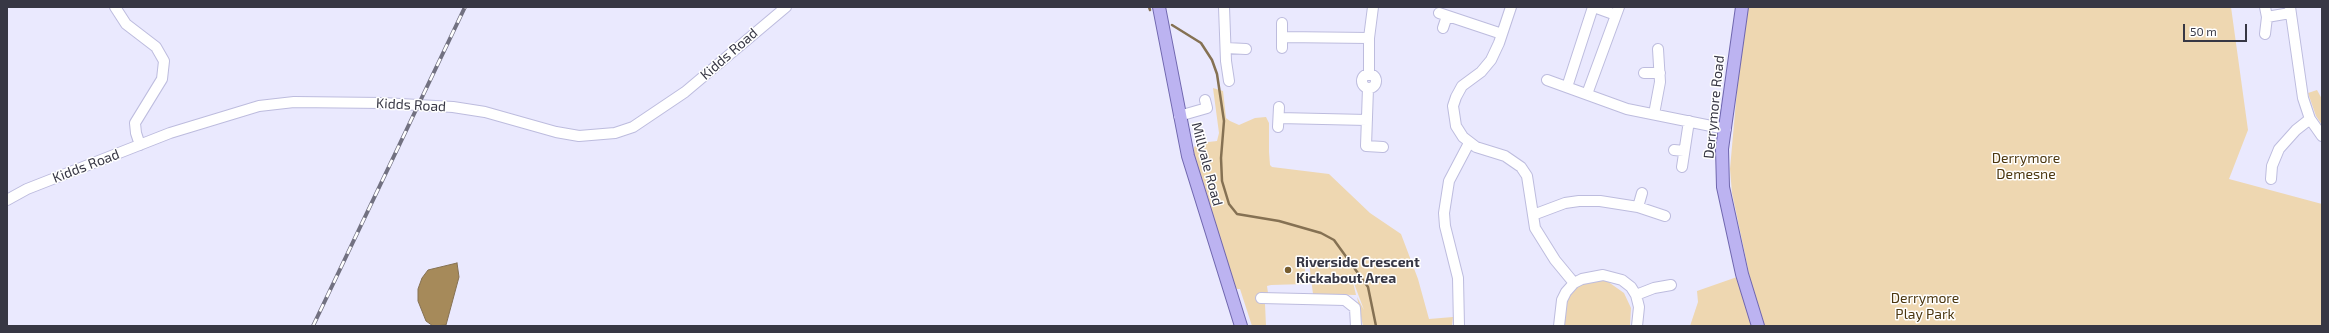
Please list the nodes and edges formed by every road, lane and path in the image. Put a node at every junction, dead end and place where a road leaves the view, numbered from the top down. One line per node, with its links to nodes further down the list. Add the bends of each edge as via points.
1 (115, 7): 39 (street, via 126,24 156,47 164,61 162,79 135,123)
2 (786, 7): 39 (street, Kidds Road, via 685,92 633,127 615,133 579,136 485,112 453,107 294,102 259,106 226,115)
3 (1159, 7): 31 (main road, Millvale Road)
4 (1224, 7): 19 (street)
5 (1373, 7): 18 (street)
6 (1510, 7): 15 (street)
7 (1593, 7): 11 (street); 27 (street)
8 (1742, 7): 36 (main road, Derrymore Road)
9 (2265, 7): 12 (street)
10 (2290, 10): 12 (street); 33 (street, via 2300,87)
11 (1618, 11): 28 (street)
12 (2267, 18): 16 (street)
13 (1282, 23): 17 (street)
14 (1443, 28): 15 (street, via 1443,14)
15 (1502, 34): 38 (street, via 1491,60 1481,72 1462,86 1453,106 1456,126)
16 (2265, 34)
17 (1282, 37): 18 (street); 20 (street)
18 (1369, 38): 34 (street, via 1370,74 1364,77 1362,82 1368,88)
19 (1226, 48): 21 (street); 26 (street)
20 (1282, 48)
21 (1246, 49)
22 (1658, 49): 24 (street)
23 (1644, 73): 24 (street)
24 (1660, 73): 30 (street)
25 (1547, 80): 27 (street)
26 (1229, 81)
27 (1567, 87): 28 (street)
28 (1587, 94): 30 (street, via 1627,109)
29 (1205, 100): 31 (street, via 1207,108)
30 (1654, 114): 35 (street)
31 (1179, 116): 52 (main road, Millvale Road, via 1204,212)
32 (1279, 118): 34 (street)
33 (2310, 119): 37 (street); 42 (street, via 2279,149 2272,166)
34 (1367, 120): 40 (street, via 1366,146)
35 (1689, 121): 36 (street); 41 (street, via 1679,151)
36 (1726, 129): 57 (main road, Derrymore Road, via 1722,149 1726,206 1742,274)
37 (2322, 136)
38 (1469, 143): 46 (street, via 1505,156 1521,166 1527,176); 54 (street, via 1449,181 1444,213 1458,278)
39 (140, 145): 44 (street, Kidds Road, via 27,189)
40 (1384, 147)
41 (1682, 166)
42 (2271, 179)
43 (1642, 193): 45 (street)
44 (7, 200)
45 (1638, 207): 46 (street, via 1600,201 1579,201 1565,203); 47 (street)
46 (1533, 215): 48 (street, via 1540,239)
47 (1665, 216)
48 (1574, 283): 50 (street, via 1593,275 1613,276 1626,284); 55 (street, via 1562,300)
49 (1671, 285): 50 (street, via 1654,288)
50 (1636, 296): 56 (street)
51 (1261, 298): 53 (street, via 1345,300 1355,308)
52 (1241, 326)
53 (1356, 326)
54 (1460, 326)
55 (1559, 326)
56 (1637, 326)
57 (1758, 326)

